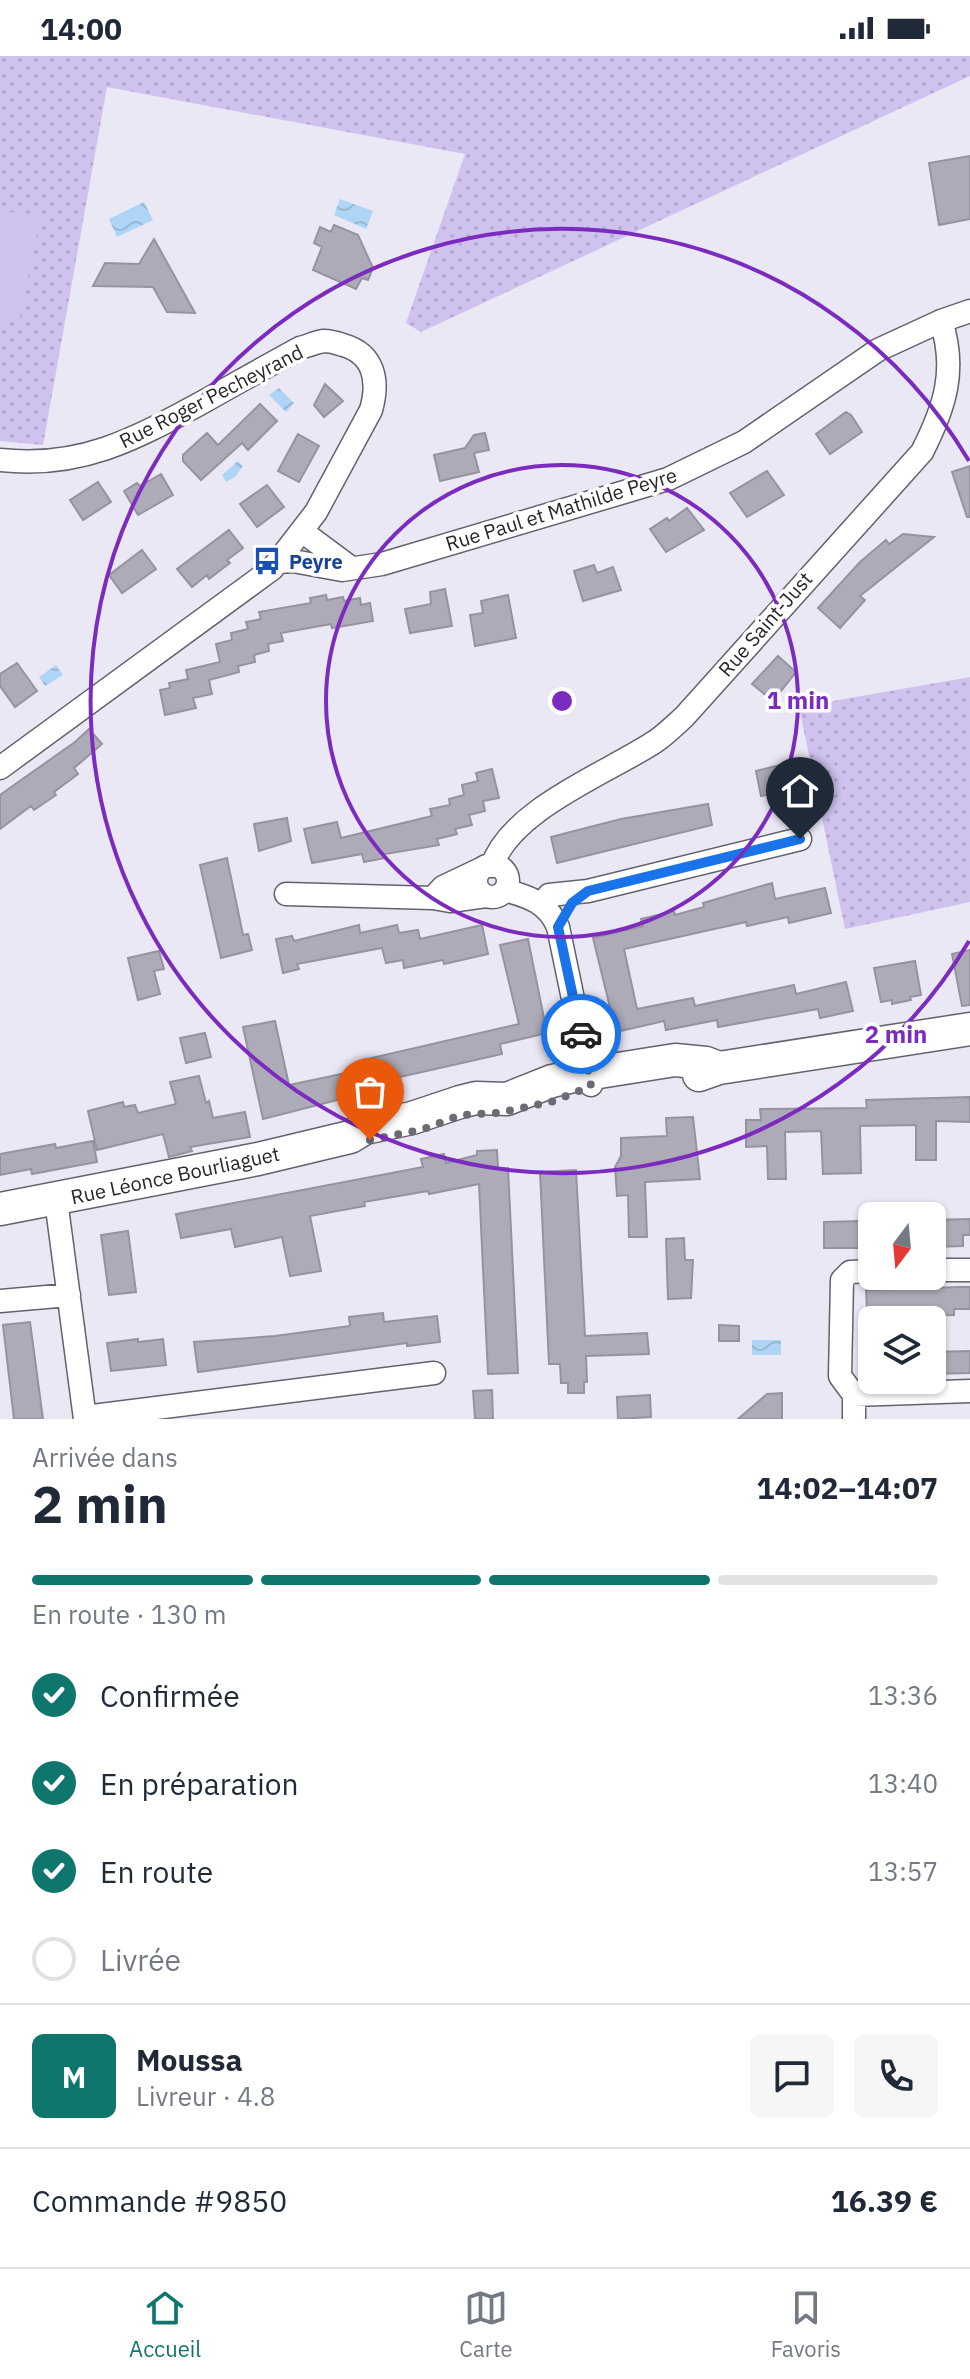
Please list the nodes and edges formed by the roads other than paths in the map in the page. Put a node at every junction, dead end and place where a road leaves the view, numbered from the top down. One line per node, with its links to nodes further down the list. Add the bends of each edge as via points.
1 (970, 311): 2 (street, Rue Paul et Mathilde Peyre)
2 (941, 321): 6 (street, Rue Paul et Mathilde Peyre, via 878,350 744,442 668,479 382,564); 9 (street, Rue Saint-Just, via 948,340 948,383 940,417 922,452 684,717 658,740 549,802 500,846)
3 (0, 460): 4 (street, Rue Roger Pecheyrand, via 28,463 79,457 135,439 300,348 336,343 369,360 376,393)
4 (303, 532): 5 (street, Rue Roger Pecheyrand); 6 (street)
5 (278, 562): 6 (street, Rue Paul et Mathilde Peyre); 7 (street, Rue Roger Pecheyrand)
6 (351, 568)
7 (0, 768)
8 (800, 839): 10 (street)
9 (487, 867): 11 (street, via 506,874); 13 (street, via 443,887)
10 (588, 891): 14 (street, via 549,895); 15 (street, via 572,903)
11 (496, 893): 13 (street, via 450,901); 14 (street)
12 (286, 894): 13 (street)
13 (433, 898)
14 (543, 903): 15 (street)
15 (558, 927): 17 (street)
16 (970, 1029): 17 (main road, Rue Léonce Bourliaguet, via 640,1085)
17 (590, 1080): 18 (main road, Rue Léonce Bourliaguet, via 554,1101 460,1115 393,1136 350,1137)
18 (56, 1200): 19 (main road, Rue Léonce Bourliaguet); 23 (street)
19 (0, 1209)
20 (946, 1270): 21 (street)
21 (970, 1270)
22 (858, 1272): 27 (street, via 842,1280 840,1376)
23 (69, 1295): 24 (street); 28 (street)
24 (0, 1301)
25 (434, 1373): 28 (street)
26 (970, 1391): 27 (street)
27 (854, 1395): 29 (street)
28 (85, 1418)
29 (854, 1419)

